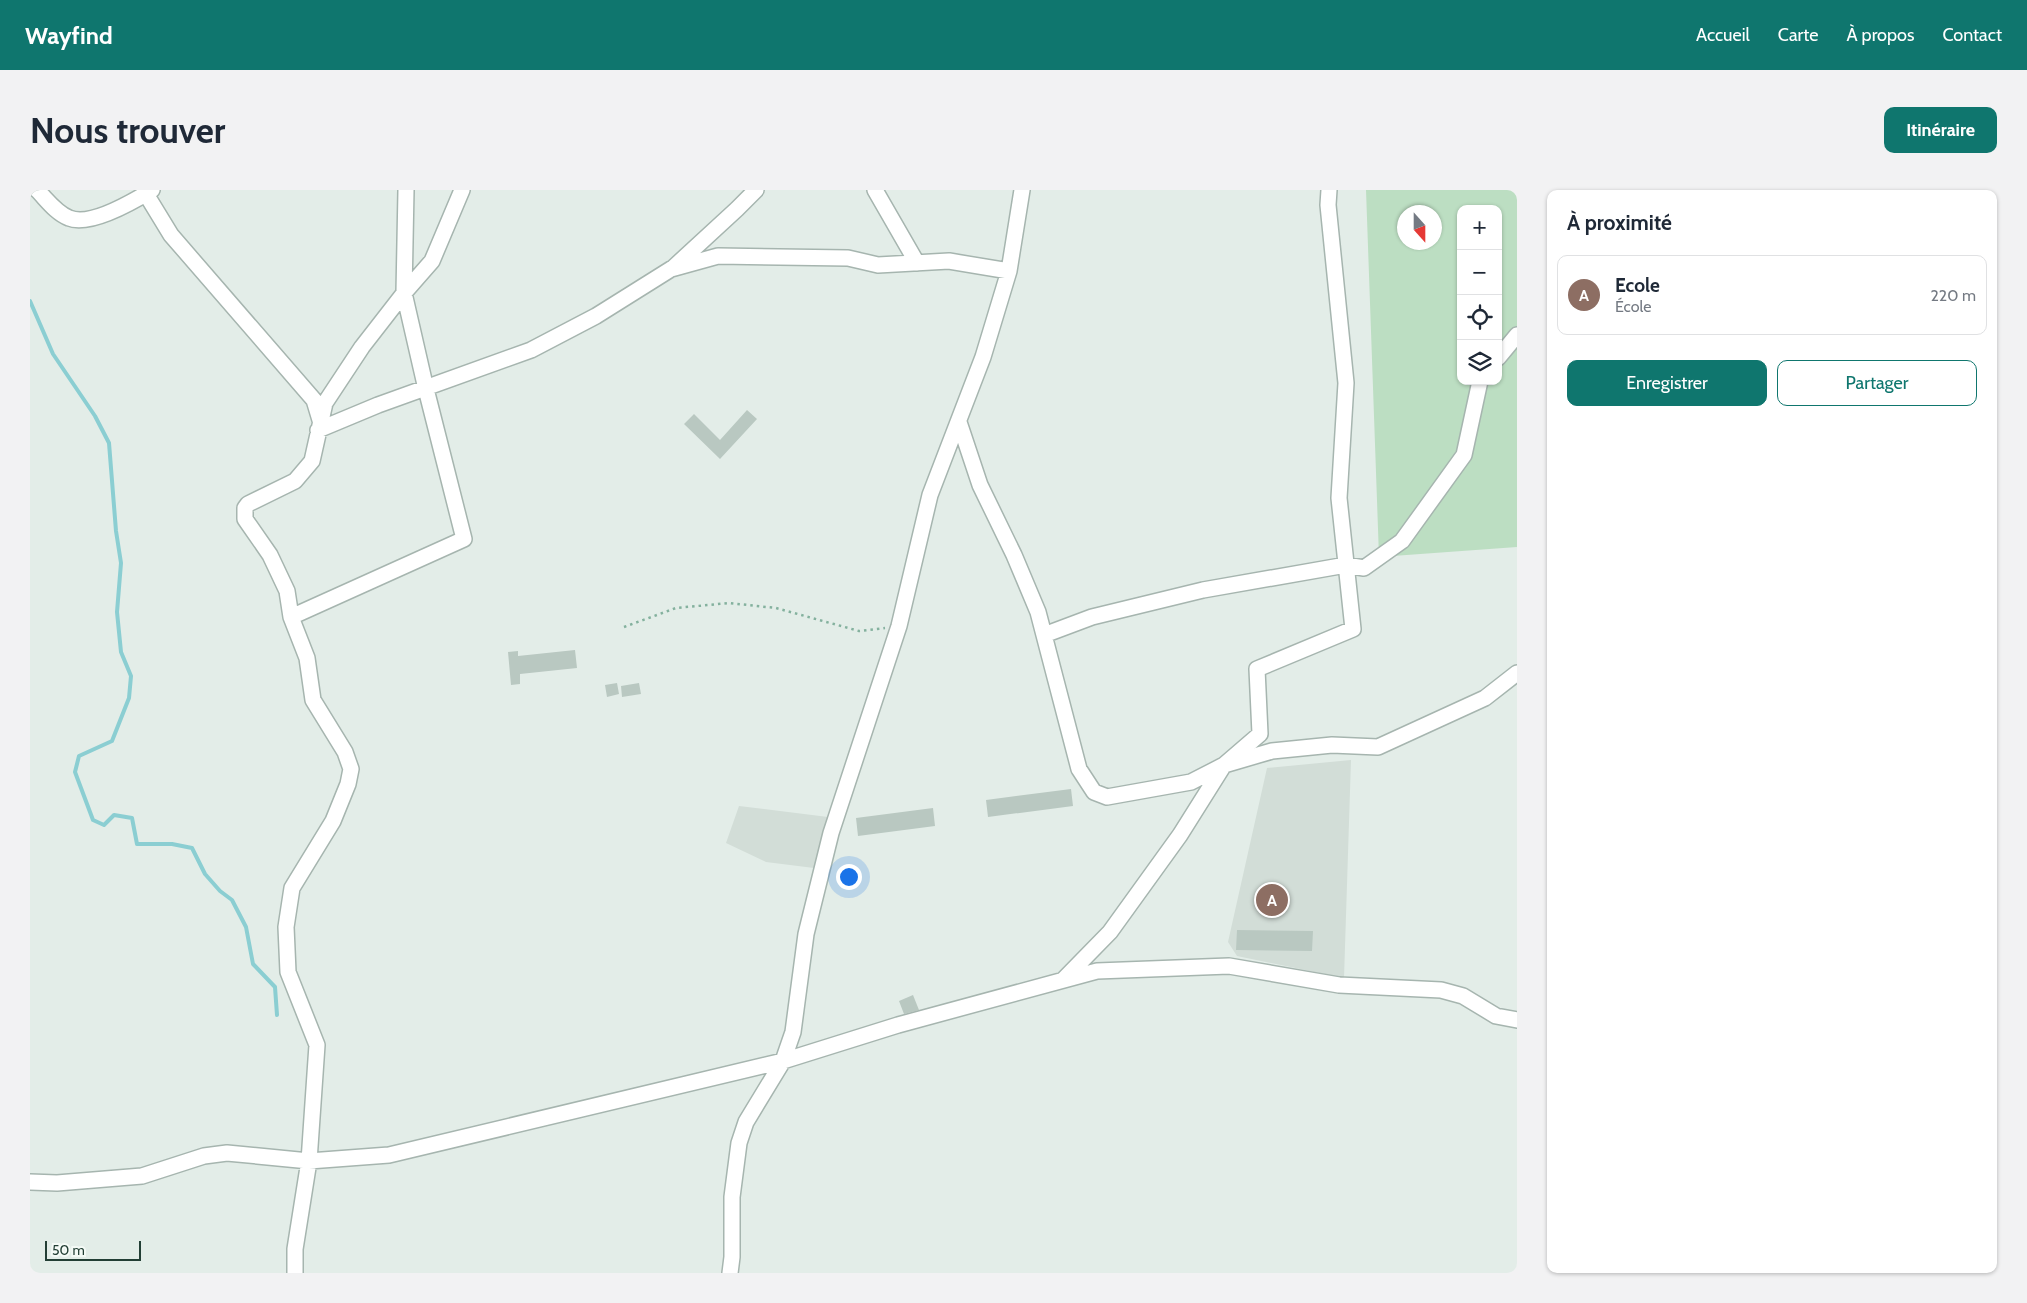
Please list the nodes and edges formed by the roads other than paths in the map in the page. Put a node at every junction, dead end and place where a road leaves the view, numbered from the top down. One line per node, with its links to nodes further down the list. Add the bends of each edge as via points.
1 (37, 190): 8 (street, via 70,219 116,211)
2 (406, 190): 12 (street)
3 (462, 190): 12 (street, via 432,260)
4 (756, 190): 10 (street)
5 (874, 190): 9 (street)
6 (1022, 190): 11 (street)
7 (1329, 190): 19 (street, via 1346,383 1339,498)
8 (149, 192): 18 (street, via 170,235 314,400)
9 (917, 263): 10 (street, via 878,265 848,258 718,256); 11 (street, via 950,261)
10 (671, 269): 16 (street, via 596,316 531,350)
11 (1009, 271): 17 (street, via 984,356)
12 (404, 293): 16 (street); 18 (street, via 325,403)
13 (1517, 335): 14 (street)
14 (1502, 353)
15 (1479, 385): 19 (street, via 1464,455 1402,541 1364,568)
16 (426, 389): 18 (street); 20 (street, via 464,539)
17 (959, 422): 21 (street, via 980,485 1014,555); 26 (street, via 930,495 899,626 831,833 806,934 793,1032)
18 (319, 425): 20 (street, via 312,461 295,482 245,508 245,519 270,555 288,591)
19 (1346, 565): 21 (street, via 1203,590 1092,617); 23 (street, via 1353,628 1257,669 1260,734)
20 (291, 616): 27 (street, via 307,658 313,700 345,752 351,768 333,822 292,888 286,927 288,972 317,1045)
21 (1044, 635): 23 (street, via 1079,770 1094,792 1107,797 1191,782)
22 (1517, 673): 23 (street, via 1485,698 1378,747 1332,745 1272,751)
23 (1224, 765): 24 (street, via 1180,835 1110,932)
24 (1063, 980): 25 (street, via 1097,971 1230,966 1339,985 1441,990 1464,996 1496,1016); 26 (street)
25 (1517, 1020)
26 (783, 1061): 27 (street, via 389,1155); 30 (street, via 746,1122 739,1143 732,1197)
27 (308, 1161): 28 (street, via 227,1153 204,1156 142,1176); 29 (street, via 295,1249)
28 (30, 1182)
29 (295, 1273)
30 (730, 1273)

